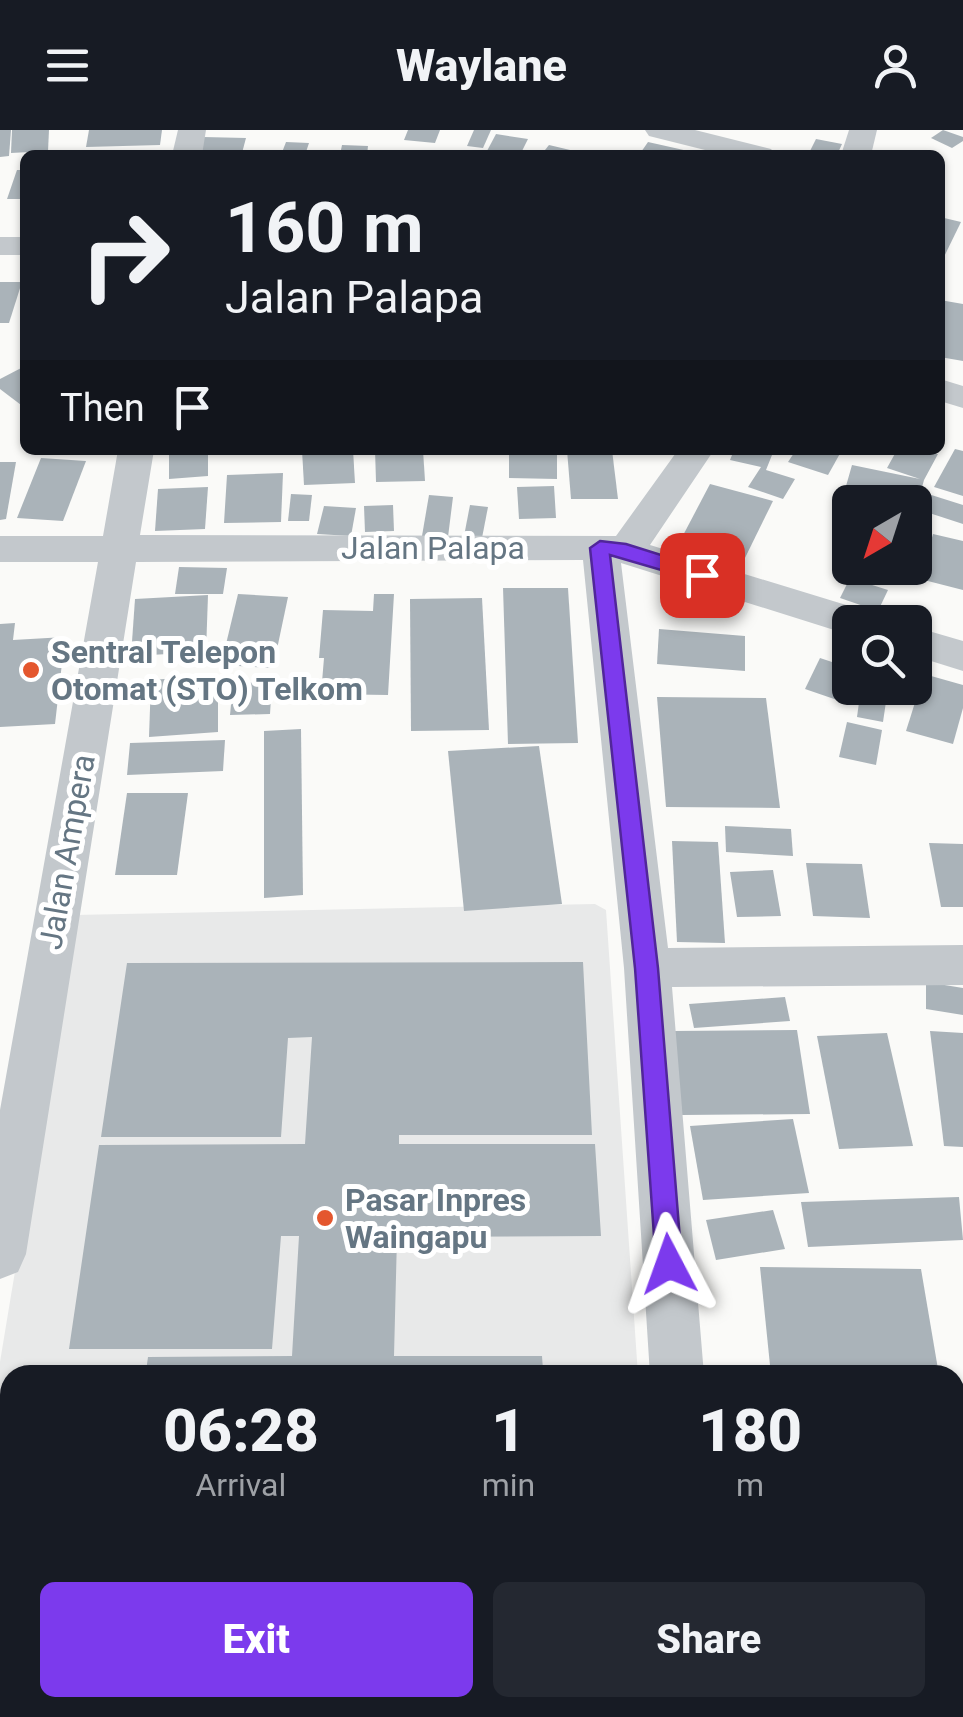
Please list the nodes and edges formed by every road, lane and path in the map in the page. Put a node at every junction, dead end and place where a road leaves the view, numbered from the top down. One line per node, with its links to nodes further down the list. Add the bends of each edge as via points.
1 (659, 130): 2 (street)
2 (741, 150)
3 (135, 455): 5 (street, Jalan Ampera)
4 (692, 455): 6 (street)
5 (120, 548): 6 (street, Jalan Palapa); 7 (street, Jalan Palapa); 13 (street, Jalan Ampera)
6 (613, 549): 8 (street, Jalan Palapa); 12 (street)
7 (0, 550)
8 (832, 615)
9 (932, 646): 10 (street)
10 (963, 656)
11 (963, 965): 12 (street)
12 (646, 968): 14 (street)
13 (0, 1254)
14 (677, 1365)

